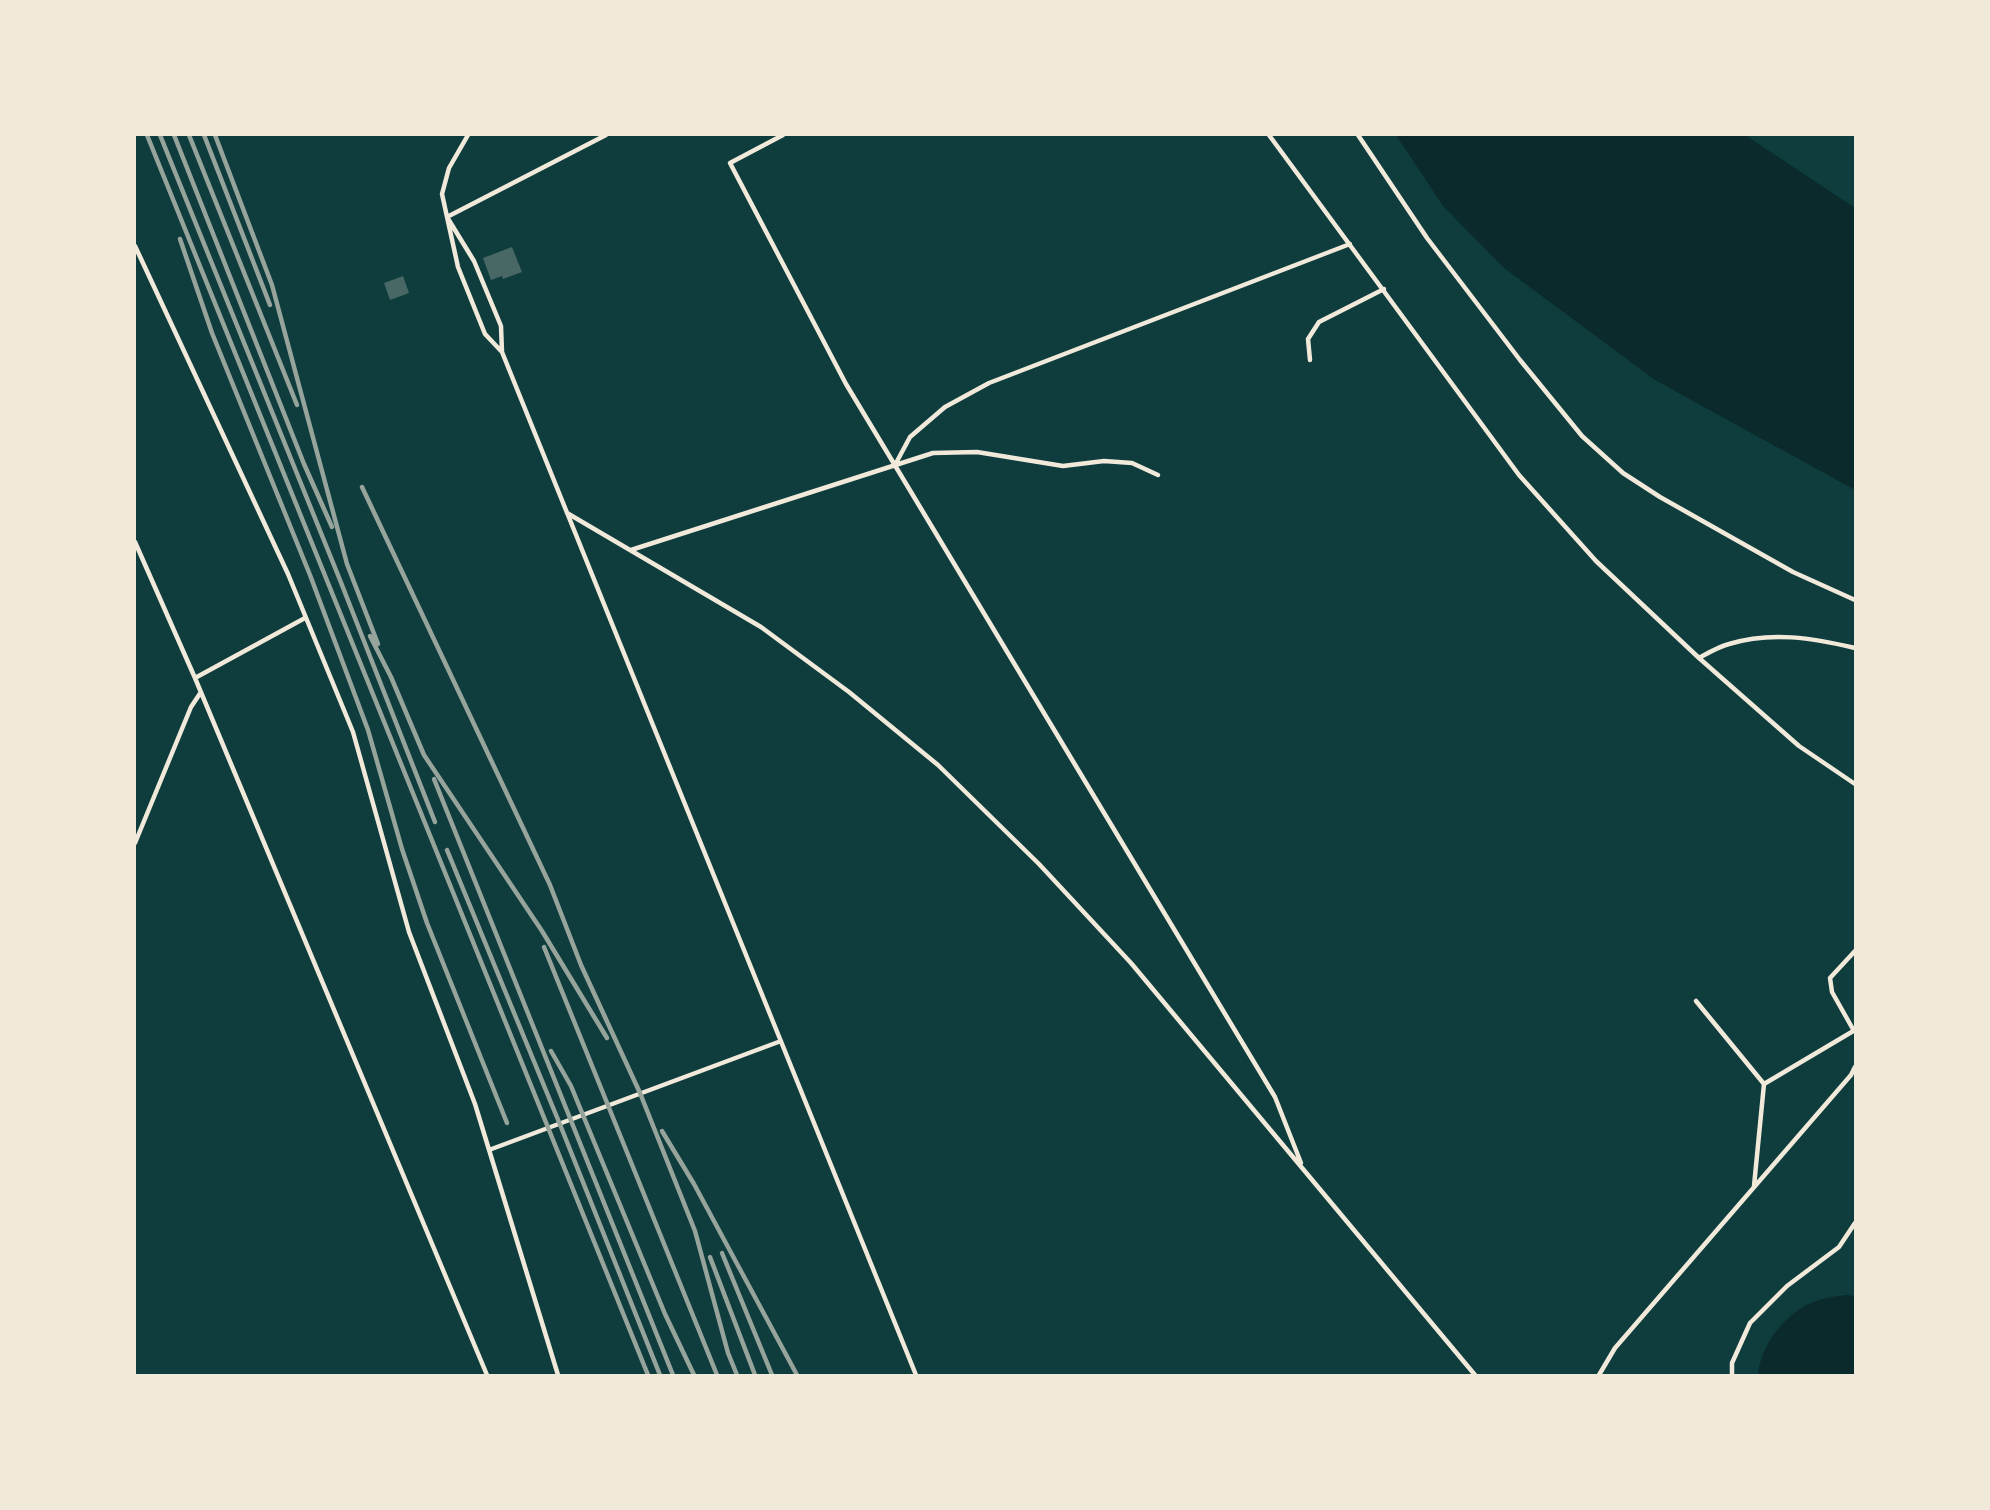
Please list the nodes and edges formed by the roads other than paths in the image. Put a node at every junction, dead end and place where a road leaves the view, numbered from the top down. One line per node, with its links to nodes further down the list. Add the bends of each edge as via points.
1 (468, 135): 6 (lane, via 449,168 442,194)
2 (606, 135): 6 (lane)
3 (783, 135): 12 (lane, via 730,163 846,384)
4 (1269, 135): 7 (lane)
5 (1358, 135): 17 (lane, via 1427,238 1582,436 1623,472 1660,497 1793,573)
6 (447, 217): 10 (lane, via 474,261 497,315); 10 (lane, via 458,267 485,334)
7 (1350, 244): 9 (lane); 12 (lane, via 989,383 945,407 910,437)
8 (135, 246): 18 (lane)
9 (1383, 289): 11 (lane, via 1319,322 1308,339); 20 (lane, via 1519,475 1596,561)
10 (502, 352): 14 (lane)
11 (1310, 360)
12 (895, 465): 13 (lane, via 933,453 977,452 1063,466 1104,461 1132,463); 16 (lane); 32 (lane, via 1275,1097)
13 (1158, 475)
14 (567, 513): 16 (lane); 28 (lane)
15 (135, 542): 21 (lane)
16 (631, 550): 32 (lane, via 761,627 938,765 1039,864 1131,963)
17 (1855, 600)
18 (305, 618): 21 (lane); 31 (lane, via 353,732 409,932)
19 (1855, 648): 20 (lane, via 1785,636 1756,637 1726,644)
20 (1699, 658): 23 (lane, via 1799,746)
21 (195, 678): 22 (lane)
22 (201, 692): 24 (lane, via 191,707); 35 (lane)
23 (1855, 784)
24 (135, 843)
25 (1855, 951): 27 (lane, via 1830,978 1832,992)
26 (1696, 1002): 30 (lane)
27 (1854, 1030): 30 (lane)
28 (780, 1041): 31 (lane); 37 (lane)
29 (1855, 1067): 33 (lane)
30 (1764, 1084): 33 (lane)
31 (489, 1150): 36 (lane)
32 (1303, 1167): 38 (lane)
33 (1754, 1186): 39 (lane, via 1615,1348)
34 (1855, 1223): 40 (lane, via 1839,1247 1786,1286 1750,1323 1732,1364)
35 (487, 1375)
36 (558, 1375)
37 (916, 1375)
38 (1475, 1375)
39 (1599, 1375)
40 (1732, 1375)

